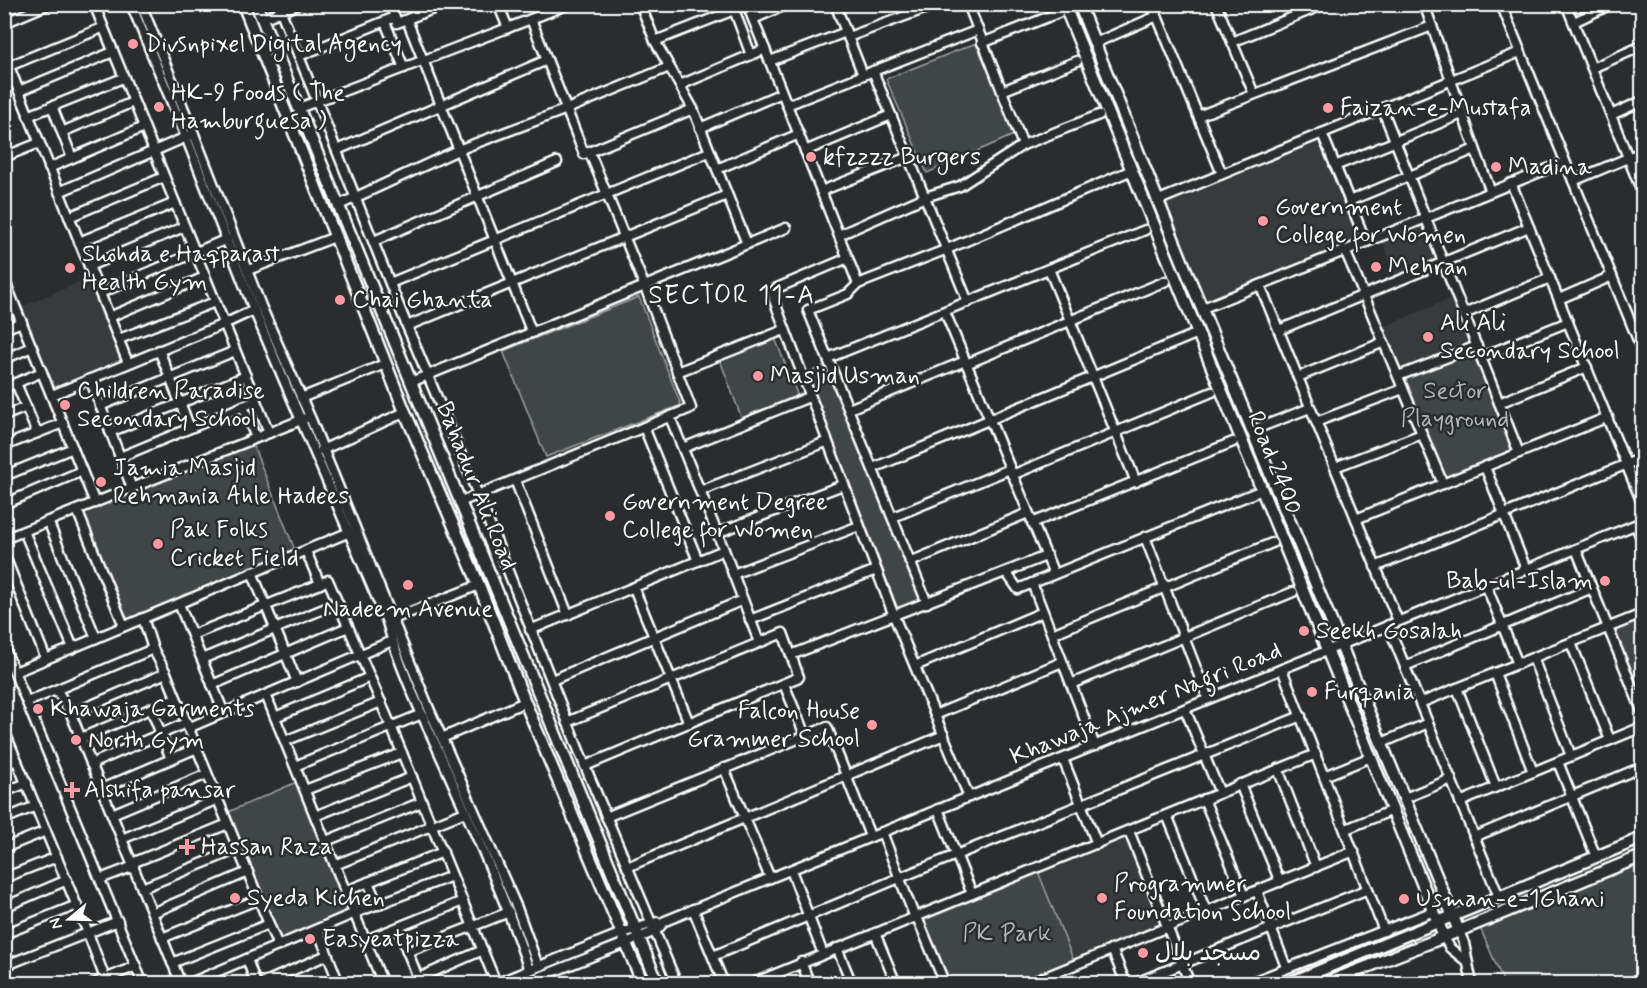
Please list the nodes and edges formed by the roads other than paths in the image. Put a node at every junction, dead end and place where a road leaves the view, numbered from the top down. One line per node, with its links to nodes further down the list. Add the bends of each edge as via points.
1 (49, 4): 37 (street)
2 (94, 4): 39 (street)
3 (130, 4): 92 (street)
4 (141, 4): 92 (street)
5 (243, 4): 140 (main road, Bahadur Ali Road)
6 (256, 4): 31 (main road, Bahadur Ali Road)
7 (299, 4): 27 (street)
8 (390, 4): 30 (street)
9 (446, 4): 34 (street)
10 (498, 4): 40 (street)
11 (563, 4): 32 (street)
12 (640, 4): 43 (street)
13 (747, 4): 33 (street)
14 (788, 4): 33 (street)
15 (835, 4): 42 (street)
16 (968, 4): 41 (street)
17 (1079, 4): 46 (main road, Road 2400)
18 (1152, 4): 29 (street)
19 (1216, 4): 44 (street)
20 (1325, 4): 44 (street)
21 (1424, 4): 38 (street)
22 (1501, 4): 50 (street)
23 (1566, 4): 36 (street)
24 (1612, 4): 36 (street)
25 (935, 5): 42 (street)
26 (733, 7): 43 (street); 52 (street)
27 (280, 8): 31 (street); 53 (street)
28 (1061, 9): 45 (street); 113 (main road, Road 2400)
29 (1157, 16): 46 (street); 86 (street)
30 (395, 18): 34 (street, via 397,23); 35 (street)
31 (262, 19): 77 (main road, Bahadur Ali Road)
32 (531, 19): 40 (street); 54 (street)
33 (753, 19): 48 (street)
34 (406, 20): 55 (street)
35 (385, 22): 53 (street); 60 (street)
36 (1574, 22): 61 (street)
37 (4, 23)
38 (1432, 26): 65 (street); 70 (street)
39 (102, 28): 49 (street); 58 (street)
40 (508, 28): 55 (street)
41 (978, 30): 45 (street); 62 (street)
42 (847, 35): 56 (street); 63 (street)
43 (655, 41): 59 (street)
44 (1232, 42): 70 (street)
45 (982, 43): 68 (street)
46 (1095, 43): 128 (main road, Road 2400)
47 (1642, 46): 61 (street)
48 (765, 49): 52 (street); 56 (street)
49 (113, 52): 64 (street); 67 (street)
50 (1520, 52): 65 (street); 109 (street)
51 (4, 54): 58 (street)
52 (751, 55): 66 (street)
53 (299, 56): 73 (street)
54 (547, 60): 76 (street); 79 (street)
55 (423, 61): 60 (street); 76 (street)
56 (770, 61): 69 (street)
57 (1077, 61): 68 (street)
58 (9, 66): 67 (street)
59 (669, 67): 66 (street); 79 (street)
60 (404, 68): 73 (street)
61 (1592, 69): 84 (street)
62 (873, 71): 63 (street); 82 (street)
63 (863, 75): 74 (street)
64 (123, 78): 72 (street); 75 (street)
65 (1453, 80): 78 (street); 81 (street)
66 (680, 85): 80 (street)
67 (19, 91): 85 (street)
68 (1002, 91): 95 (street)
69 (782, 93): 74 (street); 88 (street)
70 (1254, 94): 86 (street)
71 (1642, 101): 84 (street)
72 (133, 102): 87 (street); 89 (street)
73 (317, 102): 77 (street); 97 (street)
74 (787, 105): 91 (street)
75 (52, 106): 85 (street); 89 (street)
76 (441, 106): 97 (street); 98 (street)
77 (299, 108): 131 (main road, Bahadur Ali Road)
78 (1382, 108): 90 (street); 93 (street)
79 (567, 109): 98 (street); 99 (street, via 584,154)
80 (693, 109): 88 (street); 99 (street)
81 (1462, 114): 93 (street); 96 (street)
82 (891, 115): 102 (street); 104 (street)
83 (1099, 115): 95 (street)
84 (1611, 115): 107 (street)
85 (28, 116): 94 (street)
86 (1198, 116): 114 (street)
87 (144, 127): 100 (street); 106 (street)
88 (700, 128): 101 (street)
89 (62, 132): 106 (street)
90 (1322, 133): 110 (street); 114 (street)
91 (799, 134): 102 (street); 112 (street)
92 (190, 135): 100 (street); 141 (street); 156 (street)
93 (1395, 141): 110 (street); 115 (street)
94 (39, 143): 105 (street); 111 (street)
95 (1023, 145): 125 (street, via 960,186)
96 (1475, 149): 115 (street); 121 (street)
97 (337, 150): 126 (street)
98 (458, 150): 126 (street); 127 (street)
99 (589, 151): 123 (street)
100 (154, 152): 116 (street); 120 (street)
101 (709, 152): 112 (street); 123 (street)
102 (806, 152): 119 (street)
103 (1642, 152): 107 (street)
104 (908, 156): 119 (street); 125 (street)
105 (4, 157)
106 (72, 158): 111 (street)
107 (1629, 158): 117 (street); 122 (street)
108 (558, 162): 127 (street)
109 (1565, 162): 117 (street); 118 (street)
110 (1335, 166): 129 (street)
111 (49, 168): 120 (street)
112 (717, 170): 124 (street)
113 (1132, 170): 147 (street); 154 (main road, Road 2400)
114 (1222, 174): 128 (street)
115 (1410, 176): 129 (street); 133 (street)
116 (164, 177): 130 (street); 132 (street)
117 (1573, 181): 157 (street)
118 (1511, 183): 121 (street); 135 (street)
119 (821, 191): 138 (street)
120 (59, 192): 132 (street)
121 (1491, 192): 133 (street)
122 (1642, 192)
123 (606, 193): 139 (street); 142 (street)
124 (727, 195): 139 (street); 146 (street)
125 (925, 197): 138 (street); 147 (street)
126 (356, 198): 131 (street); 143 (street)
127 (477, 198): 142 (street); 143 (street)
128 (1159, 200): 151 (main road, Road 2400)
129 (1349, 201): 145 (street)
130 (175, 203): 134 (street); 144 (street)
131 (339, 205): 211 (main road, Bahadur Ali Road)
132 (69, 217): 144 (street)
133 (1426, 218): 145 (street); 152 (street)
134 (184, 227): 149 (street); 153 (street)
135 (1529, 227): 152 (street); 159 (street)
136 (786, 228): 146 (street)
137 (1145, 230): 155 (street)
138 (839, 235): 150 (street)
139 (624, 236): 162 (street); 166 (street)
140 (335, 237): 156 (street); 200 (main road, Bahadur Ali Road)
141 (227, 239): 149 (street); 174 (street)
142 (494, 240): 162 (street); 163 (street)
143 (374, 241): 163 (street)
144 (79, 242): 153 (street)
145 (1366, 242): 148 (street)
146 (747, 244): 166 (street)
147 (945, 250): 164 (street); 172 (street)
148 (1345, 250): 165 (street); 168 (street)
149 (195, 252): 158 (street); 167 (street)
150 (848, 258): 164 (street); 184 (street, via 777,288 774,300)
151 (1183, 263): 154 (main road); 173 (main road, Road 2400)
152 (1444, 264): 168 (street); 176 (street)
153 (89, 266): 167 (street)
154 (1171, 268): 187 (main road, Road 2400)
155 (1049, 269): 172 (street); 178 (street)
156 (248, 270): 218 (street)
157 (1612, 276): 170 (street); 193 (street)
158 (205, 277): 171 (street); 177 (street)
159 (1550, 278): 170 (street); 176 (street)
160 (4, 279): 169 (street)
161 (1166, 281): 178 (street)
162 (512, 282): 182 (street); 186 (street)
163 (390, 283): 182 (street)
164 (858, 284): 196 (street, via 848,294 808,310)
165 (1260, 285): 173 (street); 185 (street)
166 (645, 286): 186 (street); 203 (street)
167 (100, 293): 177 (street)
168 (1364, 295): 185 (street); 189 (street)
169 (8, 299): 179 (street)
170 (1559, 299): 180 (street)
171 (215, 302): 181 (street); 188 (street)
172 (968, 302): 175 (street)
173 (1203, 308): 237 (main road, Road 2400)
174 (254, 309): 181 (street); 231 (street)
175 (945, 312): 196 (street); 199 (street)
176 (1464, 314): 190 (street)
177 (109, 316): 188 (street)
178 (1070, 321): 199 (street); 207 (street)
179 (22, 322): 183 (street); 191 (street)
180 (1568, 322): 195 (street); 201 (street)
181 (224, 324): 192 (street); 194 (street)
182 (407, 326): 204 (street)
183 (4, 329)
184 (784, 330): 203 (street); 217 (street)
185 (1279, 330): 209 (street)
186 (532, 333): 204 (street)
187 (1198, 333): 207 (street); 267 (main road, Road 2400)
188 (118, 339): 198 (street)
189 (1384, 342): 206 (street); 209 (street)
190 (1477, 346): 195 (street); 206 (street)
191 (32, 347): 197 (street); 202 (street)
192 (159, 350): 198 (street); 208 (street)
193 (1642, 350)
194 (235, 351): 205 (street); 208 (street)
195 (1481, 357): 221 (street)
196 (828, 358): 226 (street)
197 (4, 359)
198 (128, 363): 210 (street)
199 (966, 363): 226 (street); 232 (street)
200 (385, 364): 218 (street); 227 (main road, Bahadur Ali Road)
201 (1587, 367): 221 (street); 230 (street)
202 (42, 372): 212 (street); 216 (street)
203 (677, 372): 229 (street, via 691,408)
204 (429, 375): 211 (street); 269 (street)
205 (246, 376): 219 (street); 220 (street)
206 (1398, 376): 214 (street)
207 (1092, 377): 232 (street); 240 (street)
208 (169, 378): 220 (street); 222 (street)
209 (1298, 378): 225 (street)
210 (90, 379): 216 (street); 222 (street)
211 (411, 382): 238 (main road, Bahadur Ali Road)
212 (16, 383): 213 (street); 224 (street)
213 (4, 388)
214 (1403, 389): 233 (street); 243 (street)
215 (1212, 392): 240 (street)
216 (51, 394): 234 (street)
217 (809, 397): 246 (street); 250 (street)
218 (301, 398): 231 (street)
219 (256, 401): 223 (street); 242 (street)
220 (180, 403): 235 (street); 239 (street)
221 (1499, 403): 252 (street)
222 (100, 406): 239 (street)
223 (243, 406): 235 (street); 245 (street)
224 (26, 407): 228 (street); 241 (street)
225 (1310, 408): 233 (street); 237 (street)
226 (849, 409): 258 (street)
227 (405, 412): 244 (main road, Bahadur Ali Road); 251 (street)
228 (4, 416)
229 (670, 417): 236 (street); 250 (street)
230 (1608, 417): 252 (street); 255 (street)
231 (305, 418): 242 (street); 251 (street); 284 (street)
232 (989, 420): 258 (street); 260 (street)
233 (1316, 422): 256 (street)
234 (63, 423): 241 (street); 249 (street)
235 (190, 428): 253 (street)
236 (644, 428): 262 (street); 295 (street)
237 (1253, 430): 340 (main road, Road 2400)
238 (431, 431): 244 (main road); 271 (main road, Bahadur Ali Road)
239 (110, 432): 253 (street)
240 (1115, 432): 260 (street); 263 (street)
241 (38, 433): 248 (street)
242 (269, 433): 245 (street)
243 (1422, 434): 256 (street); 264 (street)
244 (415, 437): 306 (main road, Bahadur Ali Road)
245 (256, 438): 266 (street)
246 (826, 441): 265 (street); 268 (street)
247 (1233, 442): 263 (street)
248 (4, 446)
249 (73, 448): 259 (street); 261 (street)
250 (683, 448): 268 (street)
251 (322, 450): 284 (street)
252 (1519, 453): 257 (street)
253 (120, 457): 266 (street)
254 (1642, 458): 255 (street)
255 (1627, 465): 272 (street); 276 (street)
256 (1335, 467): 278 (street)
257 (1485, 467): 264 (street); 276 (street)
258 (873, 468): 277 (street)
259 (82, 471): 270 (street); 273 (street)
260 (1011, 472): 275 (street); 277 (street)
261 (4, 476)
262 (515, 480): 269 (street); 319 (street)
263 (1136, 482): 280 (street)
264 (1443, 484): 278 (street)
265 (843, 485): 282 (street); 285 (street)
266 (132, 488): 270 (street)
267 (1262, 490): 286 (street); 344 (main road, Road 2400)
268 (700, 491): 285 (street)
269 (478, 495): 271 (street); 331 (street)
270 (95, 502): 274 (street)
271 (460, 502): 514 (main road, Bahadur Ali Road)
272 (1642, 503)
273 (4, 504)
274 (77, 510): 279 (street); 327 (street)
275 (1028, 513): 280 (street); 296 (street)
276 (1503, 514): 297 (street); 298 (street)
277 (893, 517): 296 (street)
278 (1356, 519): 297 (street)
279 (48, 521): 283 (street); 335 (street)
280 (1032, 523): 294 (street)
281 (1639, 523): 288 (street); 290 (street, Khawaja Ajmer Nagri Road)
282 (859, 525): 299 (street); 302 (street)
283 (24, 531): 287 (street); 342 (street)
284 (352, 531): 292 (street); 323 (street)
285 (717, 533): 291 (street)
286 (1145, 537): 303 (street); 310 (street)
287 (4, 539)
288 (1642, 541)
289 (1272, 543): 310 (street)
290 (1576, 549): 298 (street, Khawaja Ajmer Nagri Road); 309 (street)
291 (724, 550): 295 (street); 302 (street)
292 (306, 551): 300 (street); 305 (street)
293 (4, 554): 349 (street)
294 (1046, 556): 301 (street); 303 (street)
295 (698, 561): 308 (street)
296 (910, 562): 314 (street)
297 (1375, 567): 324 (street)
298 (1526, 569): 307 (street, Khawaja Ajmer Nagri Road)
299 (876, 570): 320 (street); 322 (street)
300 (252, 572): 315 (street); 316 (street)
301 (1006, 572): 304 (street, via 1018,589); 314 (street)
302 (733, 574): 312 (street)
303 (1054, 574): 304 (street)
304 (1032, 583): 317 (street)
305 (320, 584): 313 (street, via 328,580); 316 (street)
306 (479, 585): 323 (street); 373 (main road, Bahadur Ali Road)
307 (1486, 585): 324 (street, Khawaja Ajmer Nagri Road); 326 (street)
308 (634, 588): 319 (street); 334 (street)
309 (1592, 588): 326 (street); 329 (street)
310 (1165, 589): 332 (street); 336 (street)
311 (1293, 592): 336 (street)
312 (743, 600): 322 (street); 334 (street)
313 (338, 603): 328 (street); 330 (street)
314 (927, 603): 320 (street)
315 (179, 604): 321 (street); 333 (street)
316 (265, 605): 330 (street); 333 (street)
317 (1043, 612): 332 (street); 353 (street)
318 (1642, 614): 329 (street)
319 (568, 615): 331 (street)
320 (894, 616): 347 (street); 353 (street)
321 (144, 618): 327 (street); 343 (street)
322 (750, 620): 338 (street)
323 (390, 621): 337 (street); 395 (street)
324 (1398, 621): 325 (street, Khawaja Ajmer Nagri Road)
325 (1388, 625): 340 (street, Khawaja Ajmer Nagri Road); 354 (street)
326 (1502, 625): 352 (street); 354 (street)
327 (124, 626): 335 (street)
328 (348, 627): 345 (street); 346 (street)
329 (1609, 628): 339 (street); 377 (street)
330 (275, 629): 345 (street); 350 (street)
331 (530, 630): 361 (street)
332 (1052, 634): 351 (street)
333 (192, 635): 350 (street)
334 (654, 636): 360 (street); 361 (street)
335 (96, 638): 342 (street)
336 (1184, 638): 364 (street); 370 (street)
337 (392, 641): 346 (street); 380 (street)
338 (759, 642): 347 (street, via 783,633); 360 (street)
339 (1571, 643): 348 (street); 396 (street)
340 (1340, 646): 344 (street, Khawaja Ajmer Nagri Road); 398 (main road, Road 2400)
341 (4, 647): 356 (street)
342 (73, 648): 349 (street)
343 (153, 649): 357 (street); 367 (street)
344 (1328, 651): 355 (street, Khawaja Ajmer Nagri Road); 405 (main road, Road 2400)
345 (285, 654): 362 (street); 365 (street)
346 (360, 655): 359 (street); 362 (street)
347 (791, 655): 363 (street, via 800,677)
348 (1533, 658): 352 (street); 404 (street)
349 (46, 659): 356 (street)
350 (202, 659): 365 (street)
351 (1062, 662): 364 (street); 381 (street)
352 (1518, 664): 358 (street)
353 (915, 666): 381 (street)
354 (1405, 666): 374 (street)
355 (1282, 669): 370 (street, Khawaja Ajmer Nagri Road); 382 (street)
356 (15, 672): 371 (street)
357 (166, 673): 369 (street); 379 (street)
358 (1495, 673): 366 (street); 417 (street)
359 (370, 677): 372 (street); 383 (street)
360 (671, 679): 384 (street); 385 (street)
361 (552, 680): 384 (street)
362 (297, 682): 368 (street)
363 (784, 684): 385 (street); 392 (street)
364 (1071, 684): 399 (street)
365 (212, 685): 378 (street)
366 (1457, 688): 374 (street); 425 (street)
367 (57, 690): 371 (street); 379 (street)
368 (266, 695): 378 (street); 383 (street)
369 (176, 698): 375 (street); 387 (street)
370 (1208, 699): 376 (street, Khawaja Ajmer Nagri Road)
371 (27, 702): 477 (street)
372 (381, 702): 388 (street); 397 (street)
373 (525, 702): 395 (street); 519 (main road, Bahadur Ali Road)
374 (1420, 703): 386 (street)
375 (151, 709): 391 (street); 394 (street)
376 (1185, 709): 399 (street, Khawaja Ajmer Nagri Road); 403 (street)
377 (1642, 711)
378 (224, 713): 387 (street)
379 (71, 714): 394 (street)
380 (422, 714): 388 (street); 441 (street)
381 (935, 715): 393 (street)
382 (1300, 716): 402 (street); 403 (street)
383 (275, 717): 397 (street)
384 (567, 722): 413 (street)
385 (689, 723): 413 (street)
386 (1428, 723): 398 (street); 422 (street)
387 (187, 725): 391 (street); 400 (street)
388 (392, 726): 401 (street); 412 (street)
389 (1642, 727): 396 (street)
390 (5, 731): 408 (street)
391 (161, 734): 406 (street); 410 (street)
392 (805, 735): 415 (street); 421 (street, via 827,727)
393 (944, 735): 421 (street); 431 (street)
394 (81, 738): 410 (street)
395 (442, 738): 536 (street, via 517,908)
396 (1610, 740): 404 (street)
397 (285, 741): 412 (street)
398 (1382, 743): 432 (main road, Road 2400)
399 (1095, 746): 407 (street, Khawaja Ajmer Nagri Road)
400 (197, 748): 406 (street); 418 (street)
401 (402, 753): 420 (street); 427 (street)
402 (1316, 754): 416 (street); 419 (street)
403 (1204, 755): 429 (street); 437 (street)
404 (1571, 756): 409 (street)
405 (1371, 757): 419 (street); 440 (main road, Road 2400)
406 (171, 759): 426 (street)
407 (1063, 759): 431 (street, Khawaja Ajmer Nagri Road); 437 (street)
408 (17, 760): 411 (street); 423 (street)
409 (1558, 762): 417 (street); 430 (street)
410 (91, 764): 426 (street)
411 (4, 765)
412 (295, 766): 427 (street)
413 (585, 766): 445 (street)
414 (1642, 767): 430 (street)
415 (724, 768): 445 (street); 447 (street)
416 (1278, 769): 424 (street); 471 (street)
417 (1533, 772): 425 (street)
418 (207, 774): 433 (street); 442 (street)
419 (1324, 776): 450 (street)
420 (412, 777): 435 (street); 444 (street)
421 (847, 777): 447 (street); 454 (street)
422 (1451, 779): 432 (street); 436 (street)
423 (27, 783): 428 (street); 438 (street)
424 (1240, 784): 429 (street); 481 (street)
425 (1496, 787): 436 (street)
426 (101, 789): 442 (street)
427 (305, 790): 444 (street)
428 (4, 792)
429 (1220, 793): 434 (street)
430 (1572, 796): 455 (street); 467 (street)
431 (969, 797): 439 (street, Khawaja Ajmer Nagri Road)
432 (1405, 798): 500 (main road, Road 2400)
433 (218, 799): 448 (street); 457 (street)
434 (1204, 799): 443 (street); 487 (street)
435 (422, 802): 449 (street); 458 (street)
436 (1460, 802): 455 (street)
437 (1081, 804): 459 (street); 464 (street)
438 (36, 806): 446 (street); 451 (street)
439 (938, 809): 453 (street, Khawaja Ajmer Nagri Road); 464 (street)
440 (1393, 810): 450 (street); 501 (main road, Road 2400)
441 (465, 812): 449 (street); 496 (street)
442 (112, 814): 457 (street)
443 (1167, 815): 452 (street); 495 (street)
444 (315, 816): 458 (street)
445 (606, 817): 470 (street)
446 (4, 819)
447 (745, 820): 470 (street); 478 (street)
448 (228, 824): 461 (street); 468 (street)
449 (432, 825): 463 (street); 469 (street)
450 (1346, 829): 462 (street)
451 (46, 831): 460 (street); 466 (street)
452 (1129, 831): 459 (street); 507 (street)
453 (882, 832): 454 (street, Khawaja Ajmer Nagri Road); 476 (street)
454 (870, 836): 472 (street, Khawaja Ajmer Nagri Road)
455 (1474, 837): 488 (street)
456 (1642, 838): 467 (main road)
457 (122, 839): 468 (street)
458 (326, 841): 469 (street)
459 (1097, 844): 486 (street)
460 (4, 848)
461 (238, 849): 473 (street); 482 (street)
462 (1354, 851): 471 (street); 483 (street)
463 (443, 852): 474 (street); 480 (street)
464 (957, 856): 476 (street); 486 (street)
465 (1642, 856): 512 (main road)
466 (57, 857): 475 (street); 479 (street)
467 (1596, 857): 488 (main road)
468 (133, 864): 477 (street); 482 (street)
469 (335, 865): 484 (street)
470 (627, 867): 506 (street)
471 (1316, 867): 481 (street)
472 (791, 870): 478 (street, Khawaja Ajmer Nagri Road); 499 (street)
473 (248, 872): 489 (street); 497 (street)
474 (452, 876): 490 (street); 492 (street)
475 (4, 878)
476 (900, 878): 499 (street); 502 (street)
477 (100, 879): 503 (street)
478 (770, 879): 494 (street, Khawaja Ajmer Nagri Road)
479 (67, 880): 491 (street); 493 (street)
480 (368, 882): 484 (street); 492 (street)
481 (1280, 882): 485 (street)
482 (142, 888): 497 (street)
483 (1368, 889): 509 (street); 511 (street)
484 (346, 891): 498 (street)
485 (1257, 891): 487 (street); 509 (street)
486 (972, 894): 502 (street)
487 (1244, 896): 495 (street)
488 (1499, 897): 500 (main road)
489 (259, 899): 504 (street); 518 (street)
490 (463, 901): 505 (street); 508 (street)
491 (77, 905): 513 (street); 516 (street)
492 (378, 905): 498 (street)
493 (4, 907)
494 (693, 909): 506 (street, Khawaja Ajmer Nagri Road); 528 (street)
495 (1206, 911): 507 (street)
496 (509, 912): 505 (street); 536 (street)
497 (152, 913): 518 (street)
498 (355, 914): 510 (street); 520 (street)
499 (809, 916): 526 (street); 528 (street)
500 (1453, 916): 501 (main road); 512 (main road, Road 2400)
501 (1436, 917): 511 (street); 517 (main road, Road 2400); 567 (main road)
502 (916, 918): 515 (street); 561 (street)
503 (117, 921): 513 (street); 535 (street)
504 (269, 924): 521 (street); 532 (street)
505 (473, 927): 524 (street); 525 (street)
506 (654, 927): 514 (street, Khawaja Ajmer Nagri Road); 555 (street)
507 (1167, 927): 523 (street); 533 (street)
508 (398, 928): 520 (street); 525 (street)
509 (1271, 928): 533 (street); 537 (street)
510 (318, 930): 521 (street); 527 (street)
511 (1384, 931): 537 (street)
512 (1459, 931): 517 (main road); 530 (street)
513 (88, 933): 534 (street); 540 (street)
514 (637, 933): 519 (street, Khawaja Ajmer Nagri Road); 554 (main road, Bahadur Ali Road)
515 (875, 933): 522 (street); 560 (street)
516 (4, 934)
517 (1444, 937): 530 (street, via 1450,948); 568 (main road)
518 (162, 938): 532 (street)
519 (624, 938): 536 (street, Khawaja Ajmer Nagri Road); 541 (street, Khawaja Ajmer Nagri Road); 553 (main road, Bahadur Ali Road)
520 (366, 940): 550 (street)
521 (278, 946): 529 (street)
522 (837, 948): 526 (street); 559 (street)
523 (1112, 949): 562 (street); 563 (street)
524 (483, 950): 538 (street); 543 (street)
525 (407, 952): 538 (street)
526 (823, 954): 531 (street)
527 (327, 955): 542 (street); 549 (street)
528 (713, 956): 556 (street)
529 (248, 959): 547 (street); 548 (street)
530 (1466, 961): 569 (street)
531 (801, 962): 539 (street); 558 (street)
532 (172, 963): 546 (street)
533 (1182, 963): 564 (street); 565 (street)
534 (4, 966)
535 (136, 966): 540 (street); 545 (street)
536 (534, 968): 543 (street, Khawaja Ajmer Nagri Road)
537 (1286, 968): 566 (street)
538 (418, 978): 551 (street)
539 (768, 980): 557 (street)
540 (106, 981): 544 (street)
541 (535, 981): 552 (street, Khawaja Ajmer Nagri Road)
542 (337, 983)
543 (496, 983)
544 (93, 984)
545 (143, 984)
546 (181, 984)
547 (188, 984)
548 (256, 984)
549 (261, 984)
550 (383, 984)
551 (405, 984)
552 (522, 984)
553 (643, 984)
554 (658, 984)
555 (677, 984)
556 (724, 984)
557 (751, 984)
558 (810, 984)
559 (852, 984)
560 (896, 984)
561 (945, 984)
562 (1028, 984)
563 (1126, 984)
564 (1133, 984)
565 (1190, 984)
566 (1247, 984)
567 (1287, 984)
568 (1323, 984)
569 (1472, 984)

